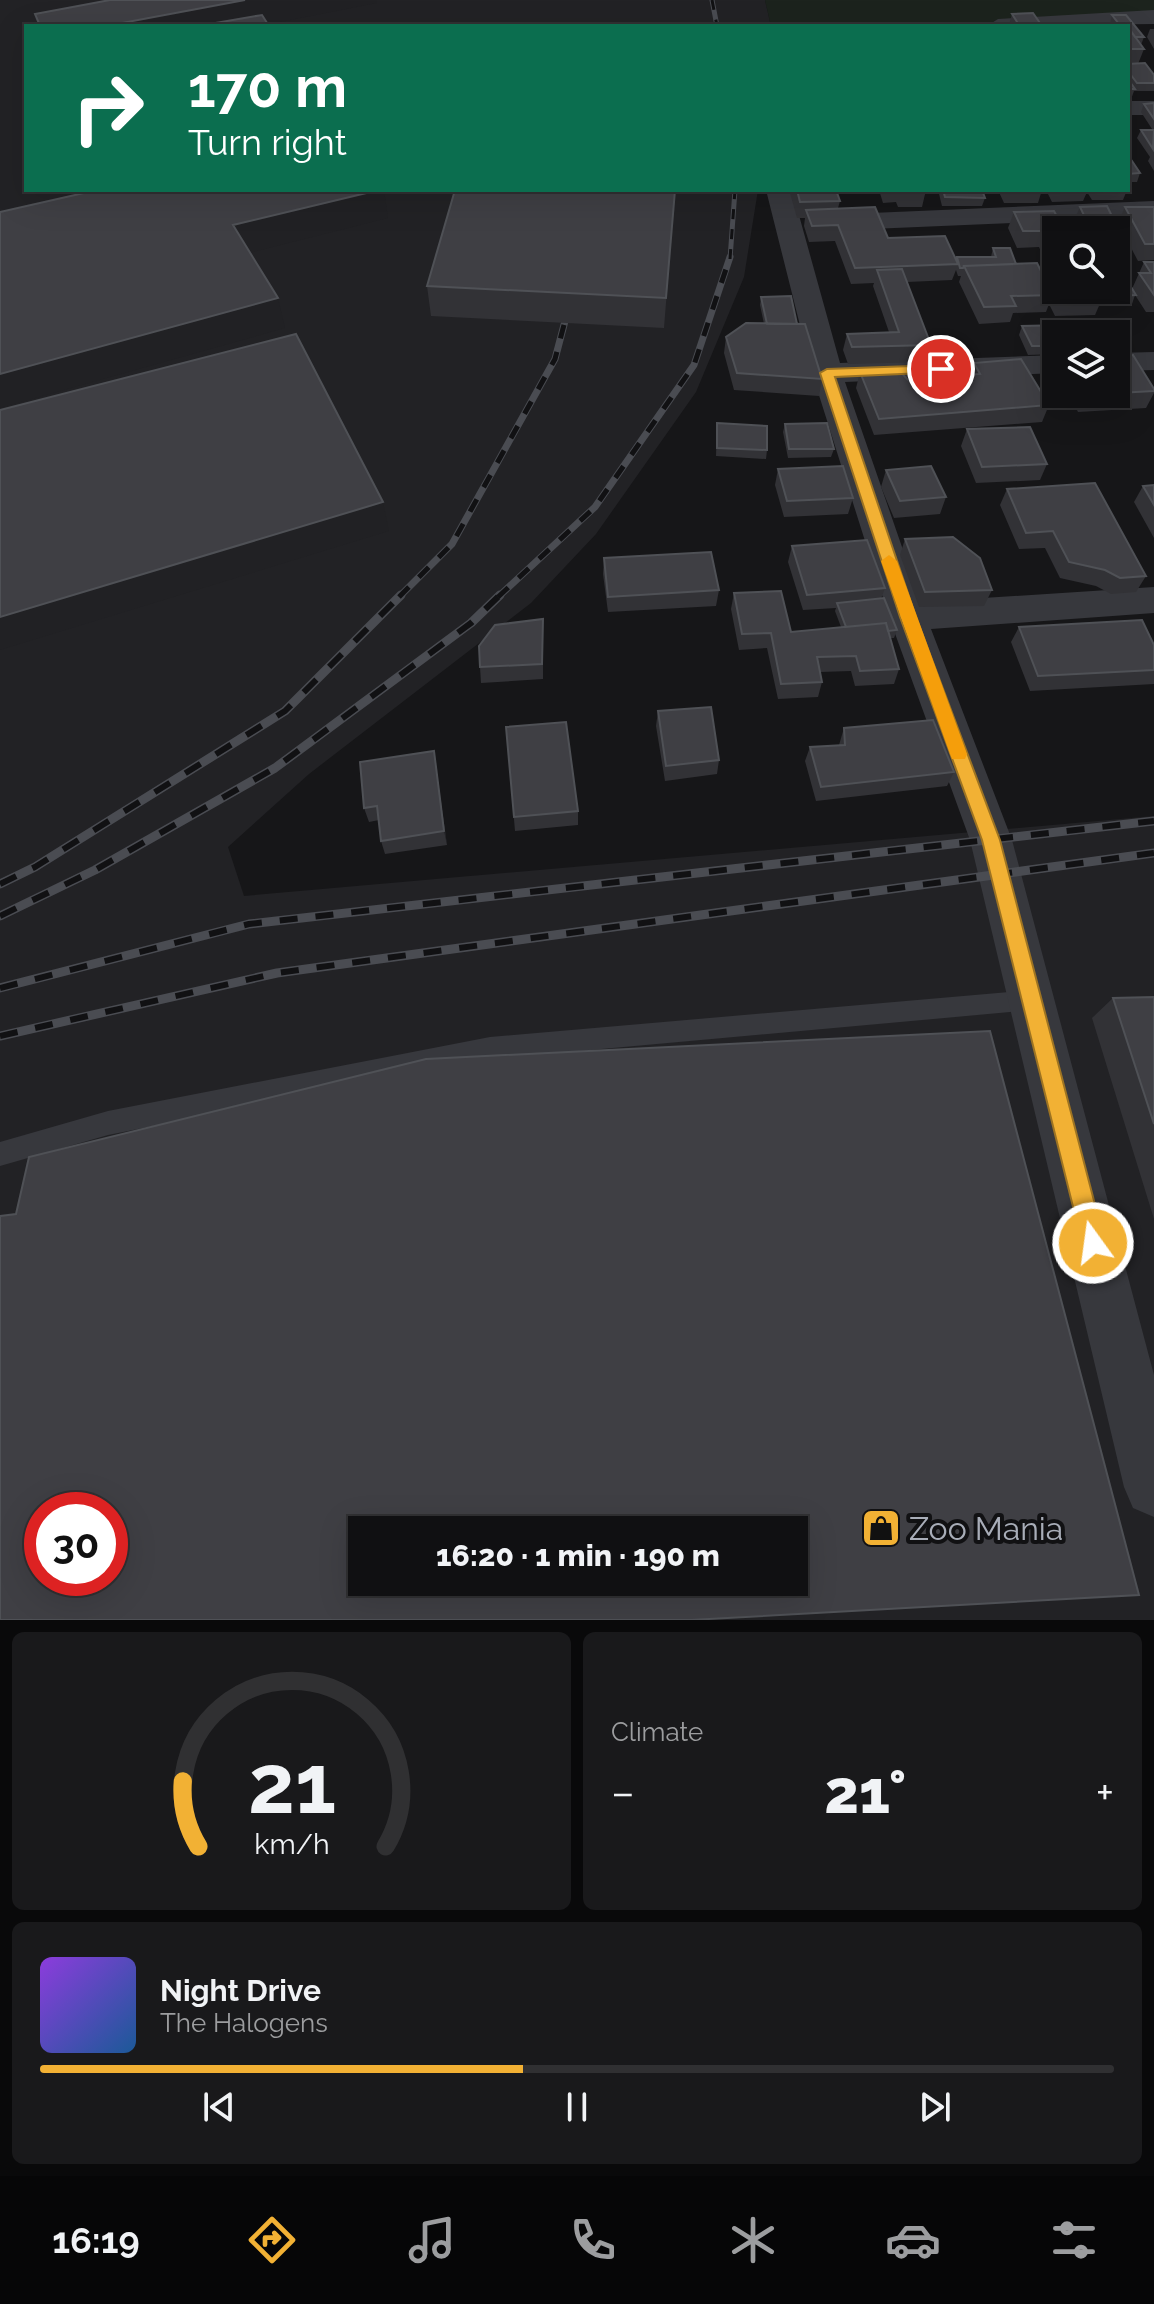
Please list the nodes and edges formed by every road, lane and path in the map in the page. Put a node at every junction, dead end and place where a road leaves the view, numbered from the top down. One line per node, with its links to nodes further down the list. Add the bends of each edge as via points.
1 (1154, 17): 2 (street)
2 (1033, 24)
3 (1130, 108): 4 (street)
4 (1154, 108)
5 (783, 207): 6 (street); 10 (street)
6 (1154, 209)
7 (1154, 361): 8 (street)
8 (1130, 362)
9 (1042, 365): 10 (street)
10 (827, 373): 12 (street)
11 (1154, 600): 12 (street)
12 (908, 617): 13 (street, via 991,840)
13 (1033, 1000): 14 (lane, via 490,1048 108,1123); 15 (street)
14 (0, 1154)
15 (1154, 1487)

